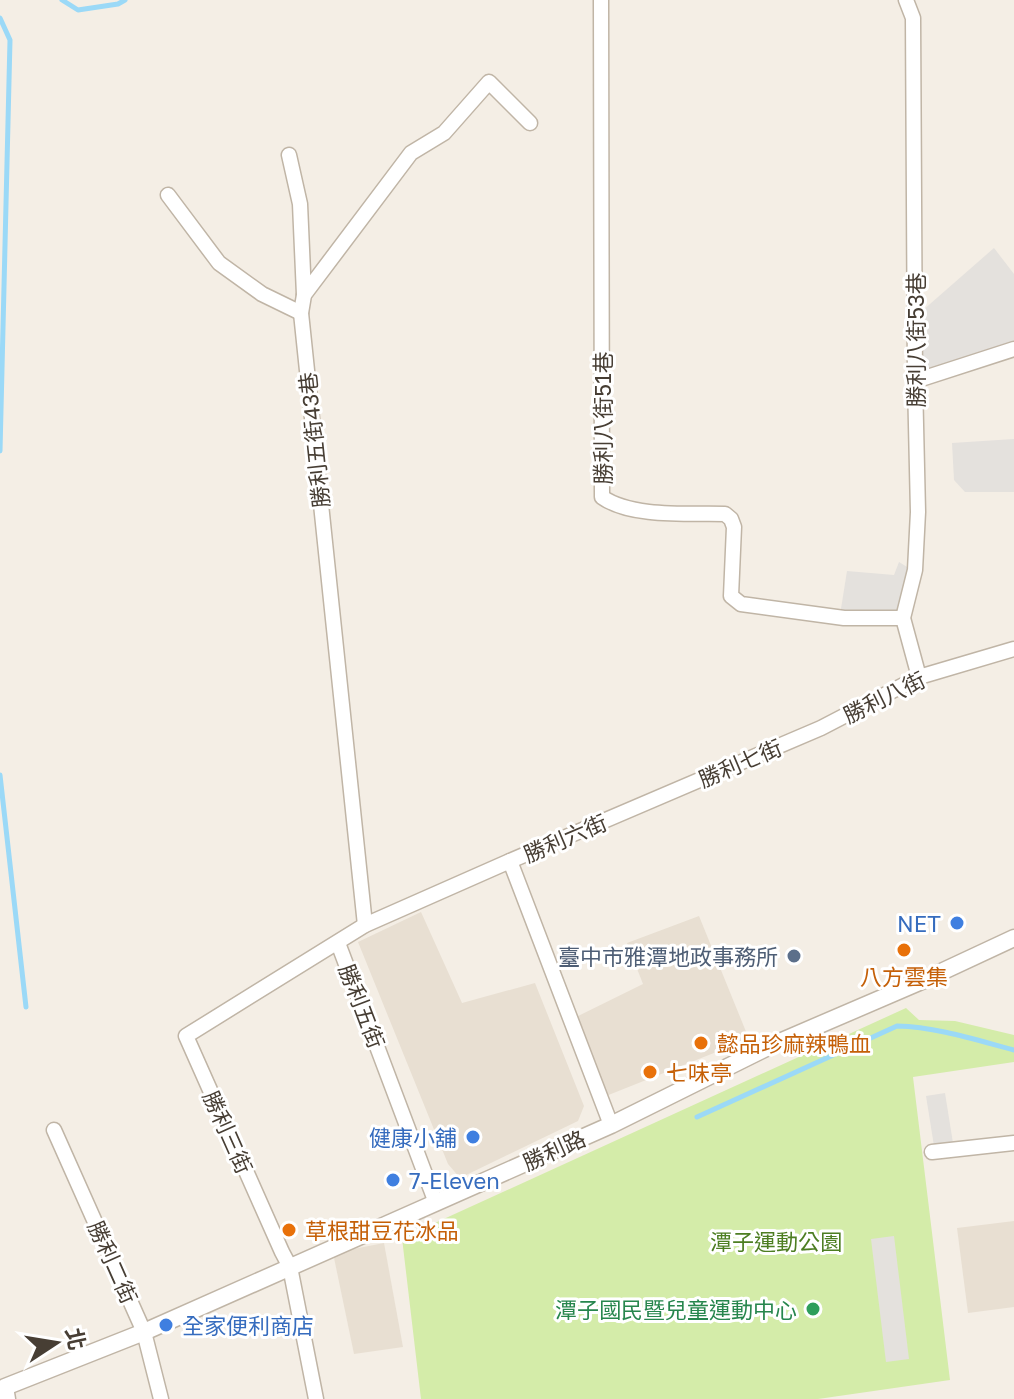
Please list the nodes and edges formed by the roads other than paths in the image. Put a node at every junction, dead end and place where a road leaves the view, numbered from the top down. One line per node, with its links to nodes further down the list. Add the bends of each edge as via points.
1 (601, 0): 10 (street, 勝利八街51巷, via 602,497 633,510 725,514 734,527 731,596 741,604 844,618)
2 (906, 0): 9 (street, 勝利八街53巷, via 913,18)
3 (530, 123): 6 (street, 勝利五街43巷, via 489,82 444,133 411,153)
4 (289, 155): 6 (street, via 300,204)
5 (168, 195): 7 (street, via 219,263 262,294)
6 (304, 295): 7 (street, 勝利五街43巷)
7 (301, 313): 16 (street, 勝利五街43巷)
8 (1014, 349): 9 (street)
9 (915, 381): 10 (street, 勝利八街53巷, via 918,512 915,570)
10 (903, 618): 12 (street, 勝利八街53巷)
11 (1014, 649): 12 (street, 勝利八街)
12 (919, 677): 13 (street, 勝利八街)
13 (821, 728): 14 (street, 勝利七街)
14 (659, 798): 15 (street, 勝利六街)
15 (510, 861): 16 (street, 勝利五街); 19 (street, 勝利六街)
16 (365, 925): 18 (street, 勝利五街)
17 (1014, 938): 19 (street, 勝利路, via 768,1047)
18 (338, 943): 23 (street, 勝利五街); 24 (street, 勝利三街, via 186,1036)
19 (611, 1125): 23 (street, 勝利路)
20 (54, 1130): 25 (street, 勝利二街)
21 (1014, 1143): 22 (street)
22 (932, 1152)
23 (436, 1203): 24 (street, 勝利路)
24 (290, 1267): 25 (street, 勝利路); 28 (street, 勝利三街)
25 (144, 1332): 26 (street, 勝利路); 27 (street, 勝利二街)
26 (4, 1392)
27 (161, 1399)
28 (316, 1399)

